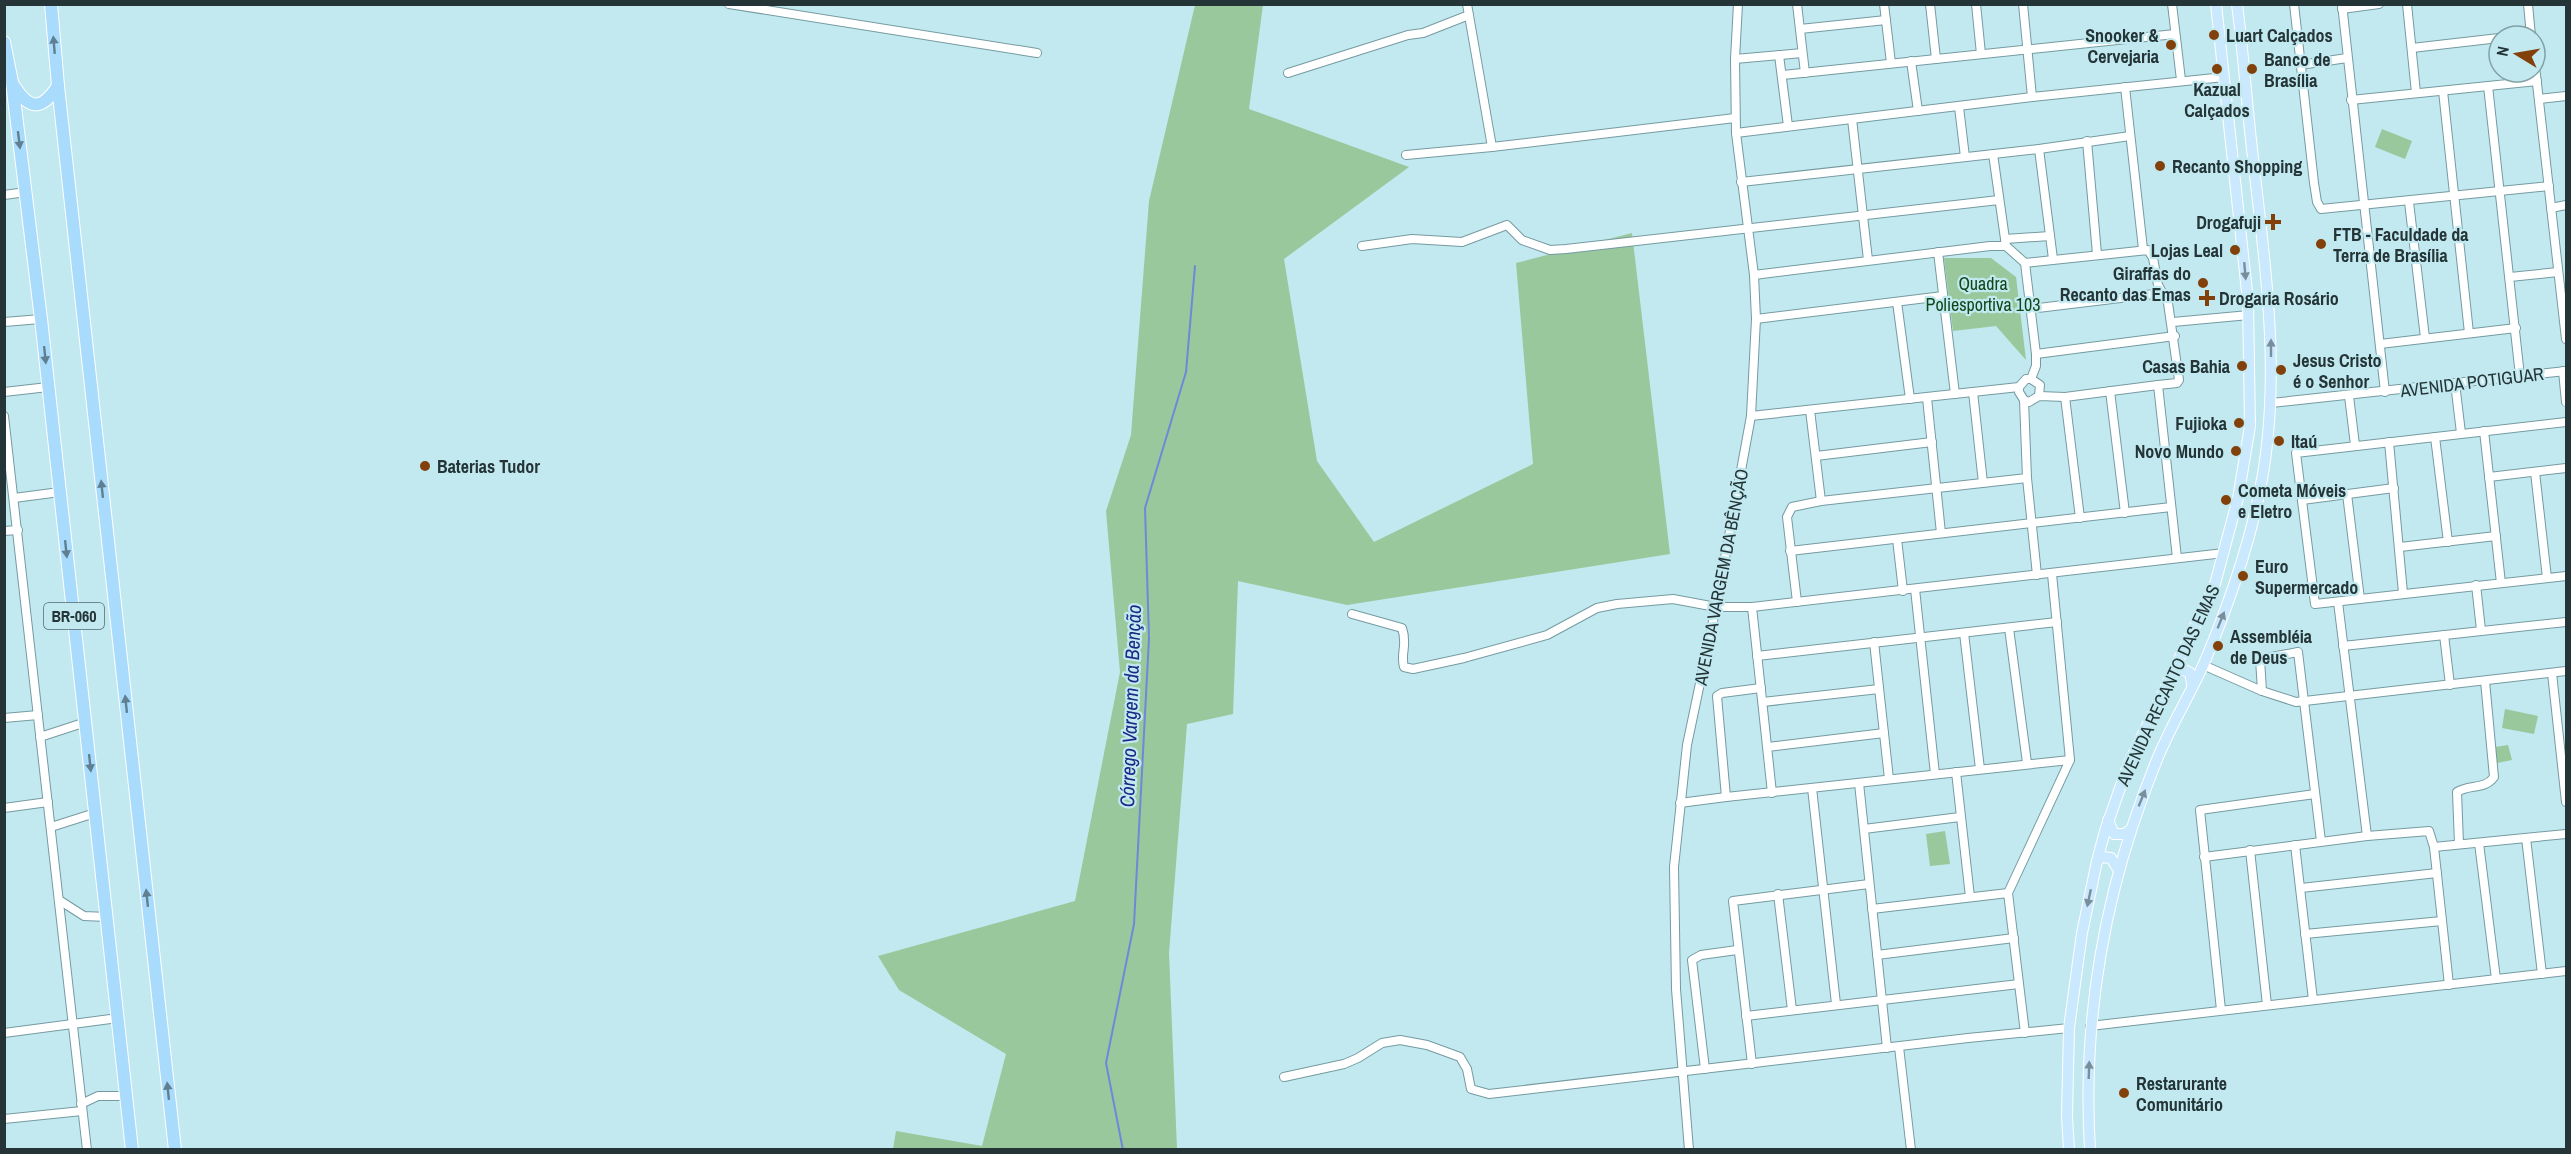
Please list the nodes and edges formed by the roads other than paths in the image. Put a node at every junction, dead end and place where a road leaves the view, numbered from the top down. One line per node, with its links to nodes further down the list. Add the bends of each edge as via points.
1 (51, 4): 45 (highway, BR-060, one-way to 1)
2 (729, 4): 27 (street)
3 (1467, 4): 18 (street)
4 (1738, 4): 33 (street, AVENIDA VARGEM DA BÊNÇÃO)
5 (1797, 4): 21 (street)
6 (1884, 4): 19 (street)
7 (1930, 4): 32 (street)
8 (1976, 4): 29 (street)
9 (2024, 4): 26 (street)
10 (2172, 4): 22 (street)
11 (2216, 4): 40 (main road, AVENIDA RECANTO DAS EMAS)
12 (2237, 4): 56 (main road, AVENIDA RECANTO DAS EMAS)
13 (2294, 4): 36 (street)
14 (2379, 4): 17 (street)
15 (2407, 4): 25 (street)
16 (2528, 4): 20 (street)
17 (2342, 7): 31 (street)
18 (1469, 15): 38 (street); 66 (street)
19 (1886, 20): 21 (street); 35 (street)
20 (2530, 24)
21 (1800, 29): 28 (street)
22 (2175, 34): 26 (street); 41 (street)
23 (2487, 39): 25 (street)
24 (4, 42): 42 (highway, BR-060)
25 (2412, 48): 49 (street)
26 (2027, 49): 29 (street); 51 (street)
27 (1037, 53)
28 (1802, 53): 30 (street); 37 (street)
29 (1981, 54): 32 (street)
30 (1779, 55): 33 (street); 39 (street)
31 (2347, 58): 36 (street); 53 (street)
32 (1936, 59): 34 (street)
33 (1735, 60): 57 (street, AVENIDA VARGEM DA BÊNÇÃO)
34 (1911, 61): 35 (street); 55 (street)
35 (1891, 63): 37 (street)
36 (2300, 65): 81 (street, via 2319,207 2324,210)
37 (1805, 73): 39 (street)
38 (1288, 74)
39 (1783, 75): 60 (street)
40 (2224, 77): 41 (street); 59 (main road, AVENIDA RECANTO DAS EMAS)
41 (2181, 80): 47 (street)
42 (12, 82): 45 (highway, via 22,99 38,105 47,101); 75 (highway, BR-060, one-way to 75)
43 (2508, 84): 46 (street)
44 (2537, 84): 52 (street)
45 (58, 86): 302 (highway, BR-060, one-way to 45)
46 (2488, 86): 48 (street); 74 (street)
47 (2125, 87): 51 (street); 62 (street)
48 (2443, 91): 49 (street); 77 (street)
49 (2416, 93): 53 (street)
50 (2566, 96): 52 (street)
51 (2032, 97): 54 (street)
52 (2539, 99): 73 (street)
53 (2351, 100): 81 (street)
54 (1959, 107): 55 (street); 70 (street)
55 (1918, 111): 58 (street)
56 (2249, 116): 59 (main road, via 2237,123); 63 (main road, AVENIDA RECANTO DAS EMAS)
57 (1736, 118): 61 (street, AVENIDA VARGEM DA BÊNÇÃO); 66 (street)
58 (1852, 119): 60 (street); 71 (street)
59 (2230, 119): 65 (main road, AVENIDA RECANTO DAS EMAS)
60 (1788, 126): 61 (street)
61 (1736, 133): 72 (street, AVENIDA VARGEM DA BÊNÇÃO)
62 (2130, 136): 64 (street); 88 (street)
63 (2251, 139): 65 (main road, via 2237,132); 101 (main road, AVENIDA RECANTO DAS EMAS)
64 (2087, 141): 67 (street); 90 (street)
65 (2231, 142): 100 (main road, AVENIDA RECANTO DAS EMAS, one-way to 100)
66 (1492, 147): 69 (street)
67 (2039, 149): 68 (street); 85 (street)
68 (1993, 154): 70 (street); 78 (street)
69 (1406, 155)
70 (1965, 157): 71 (street)
71 (1857, 168): 72 (street); 83 (street)
72 (1741, 182): 84 (street, AVENIDA VARGEM DA BÊNÇÃO)
73 (2549, 186): 74 (street); 82 (street)
74 (2500, 191): 77 (street); 96 (street)
75 (26, 192): 76 (street); 104 (highway, BR-060)
76 (4, 195)
77 (2454, 197): 79 (street); 110 (street)
78 (1999, 200): 83 (street); 86 (street)
79 (2409, 202): 81 (street); 112 (street)
80 (2566, 205): 82 (street)
81 (2364, 206): 114 (street)
82 (2552, 208): 94 (street)
83 (1862, 215): 84 (street); 92 (street)
84 (1748, 228): 87 (street, via 1550,250 1518,238 1507,225 1462,242 1412,239); 95 (street, AVENIDA VARGEM DA BÊNÇÃO)
85 (2050, 236): 86 (street); 91 (street)
86 (2005, 242): 89 (street); 93 (street)
87 (1362, 246)
88 (2143, 249): 90 (street); 97 (street, via 2150,253)
89 (1938, 252): 92 (street); 98 (street)
90 (2097, 254): 91 (street)
91 (2053, 259): 93 (street)
92 (1868, 260): 95 (street)
93 (2025, 263): 102 (street)
94 (2558, 272): 96 (street); 108 (street)
95 (1754, 275): 105 (street, AVENIDA VARGEM DA BÊNÇÃO)
96 (2510, 277): 109 (street)
97 (2162, 293): 102 (street); 107 (street)
98 (1943, 296): 99 (street); 127 (street)
99 (1897, 302): 105 (street); 132 (street)
100 (2248, 302): 101 (main road, via 2258,298); 103 (main road, AVENIDA RECANTO DAS EMAS)
101 (2269, 306): 135 (main road, AVENIDA RECANTO DAS EMAS, one-way to 101)
102 (2030, 309): 115 (street)
103 (2249, 315): 107 (street); 140 (main road, AVENIDA RECANTO DAS EMAS)
104 (41, 319): 106 (street); 121 (highway, BR-060, one-way to 121)
105 (1756, 319): 138 (street, AVENIDA VARGEM DA BÊNÇÃO)
106 (4, 322)
107 (2173, 322): 111 (street)
108 (2565, 322): 113 (street)
109 (2516, 328): 110 (street); 117 (street)
110 (2469, 333): 112 (street)
111 (2175, 336): 115 (street); 120 (street, via 2179,380)
112 (2425, 338): 114 (street)
113 (2566, 339)
114 (2380, 344): 126 (street)
115 (2036, 354): 118 (street)
116 (2565, 371): 117 (street, AVENIDA POTIGUAR); 134 (street)
117 (2520, 376): 119 (street, AVENIDA POTIGUAR)
118 (2031, 379): 122 (street); 128 (street, via 2040,385)
119 (2455, 383): 126 (street, AVENIDA POTIGUAR); 143 (street)
120 (2157, 385): 123 (street); 161 (street)
121 (48, 387): 124 (street); 157 (highway, BR-060)
122 (2019, 387): 125 (street); 133 (street)
123 (2110, 391): 130 (street); 162 (street)
124 (4, 392)
125 (1972, 392): 127 (street); 153 (street)
126 (2385, 392): 129 (street, AVENIDA POTIGUAR)
127 (1955, 394): 131 (street)
128 (2039, 396): 130 (street); 133 (street, via 2029,402)
129 (2349, 396): 135 (street, AVENIDA POTIGUAR); 147 (street)
130 (2065, 397): 163 (street)
131 (1927, 398): 132 (street); 145 (street)
132 (1910, 399): 136 (street)
133 (2024, 400): 152 (street)
134 (2566, 402)
135 (2271, 404): 142 (main road, AVENIDA RECANTO DAS EMAS)
136 (1810, 410): 138 (street); 148 (street)
137 (4, 416): 156 (street)
138 (1751, 416): 187 (street, AVENIDA VARGEM DA BÊNÇÃO)
139 (2566, 422): 141 (street)
140 (2250, 426): 142 (main road, via 2259,434); 173 (main road, AVENIDA RECANTO DAS EMAS)
141 (2484, 431): 143 (street); 151 (street)
142 (2270, 433): 200 (main road, AVENIDA RECANTO DAS EMAS, one-way to 142, via 2244,556)
143 (2460, 433): 144 (street)
144 (2435, 436): 146 (street); 170 (street)
145 (1932, 442): 148 (street); 154 (street)
146 (2389, 442): 147 (street); 155 (street)
147 (2355, 445): 159 (street, via 2296,453)
148 (1816, 456): 160 (street)
149 (2566, 468): 150 (street)
150 (2535, 472): 151 (street); 178 (street)
151 (2489, 477): 168 (street)
152 (2027, 478): 153 (street); 164 (street)
153 (1983, 483): 154 (street)
154 (1937, 488): 160 (street); 167 (street)
155 (2394, 488): 158 (street); 171 (street)
156 (10, 492): 157 (street); 165 (street)
157 (60, 492): 216 (highway, BR-060, one-way to 216)
158 (2347, 494): 159 (street); 184 (street)
159 (2302, 500): 186 (street, via 2315,604)
160 (1821, 501): 172 (street, via 1789,510)
161 (2171, 507): 162 (street); 174 (street)
162 (2125, 513): 163 (street)
163 (2079, 518): 164 (street)
164 (2032, 523): 167 (street); 176 (street)
165 (18, 530): 166 (street); 213 (street)
166 (4, 531)
167 (1941, 533): 169 (street)
168 (2496, 536): 170 (street); 179 (street)
169 (1897, 539): 172 (street); 182 (street)
170 (2448, 542): 171 (street)
171 (2400, 547): 183 (street)
172 (1790, 551): 185 (street)
173 (2224, 553): 174 (street); 202 (main road, AVENIDA RECANTO DAS EMAS, via 2215,584)
174 (2177, 558): 175 (street)
175 (2052, 574): 176 (street); 190 (street)
176 (2037, 575): 181 (street)
177 (2566, 576): 178 (street)
178 (2547, 578): 179 (street)
179 (2501, 583): 180 (street)
180 (2476, 585): 183 (street); 193 (street)
181 (1915, 590): 182 (street); 196 (street)
182 (1903, 591): 185 (street)
183 (2403, 594): 184 (street)
184 (2360, 599): 186 (street)
185 (1797, 602): 188 (street)
186 (2338, 602): 198 (street)
187 (1716, 607): 188 (street); 189 (street, via 1673,599 1617,604 1598,608 1547,635 1413,669 1404,667 1402,662 1406,639 1402,628); 233 (street, AVENIDA VARGEM DA BÊNÇÃO, via 1687,745)
188 (1752, 608): 199 (street)
189 (1352, 614)
190 (2057, 622): 192 (street); 221 (street)
191 (2566, 622): 193 (street)
192 (2009, 628): 194 (street); 222 (street)
193 (2481, 630): 195 (street)
194 (1964, 633): 196 (street); 223 (street)
195 (2444, 635): 198 (street); 206 (street)
196 (1919, 638): 197 (street); 225 (street)
197 (1874, 642): 199 (street); 208 (street)
198 (2343, 646): 210 (street)
199 (1757, 656): 207 (street)
200 (2203, 665): 205 (main road, AVENIDA RECANTO DAS EMAS); 209 (street)
201 (2566, 672): 203 (street)
202 (2174, 673): 205 (main road, via 2188,671); 214 (main road, AVENIDA RECANTO DAS EMAS)
203 (2552, 673): 204 (street); 234 (street)
204 (2484, 681): 206 (street); 247 (street, via 2494,777 2485,785 2457,792)
205 (2192, 684): 217 (main road, AVENIDA RECANTO DAS EMAS)
206 (2450, 685): 210 (street)
207 (1761, 688): 211 (street); 231 (street, via 1717,696)
208 (1879, 689): 211 (street); 218 (street)
209 (2262, 691): 212 (street, via 2292,702); 212 (street, via 2260,659 2298,652)
210 (2350, 696): 212 (street); 243 (street)
211 (1763, 702): 220 (street)
212 (2304, 702): 230 (street)
213 (38, 715): 215 (street); 219 (street)
214 (2154, 716): 217 (main road, via 2157,728); 238 (main road, AVENIDA RECANTO DAS EMAS, via 2128,765)
215 (4, 718)
216 (86, 722): 219 (street); 236 (highway, BR-060, one-way to 236)
217 (2170, 729): 241 (main road, AVENIDA RECANTO DAS EMAS, one-way to 217)
218 (1884, 733): 220 (street); 226 (street)
219 (40, 737): 232 (street)
220 (1768, 747): 229 (street)
221 (2070, 760): 222 (street); 258 (street)
222 (2026, 763): 223 (street)
223 (1980, 768): 224 (street)
224 (1956, 772): 225 (street); 237 (street)
225 (1935, 774): 226 (street)
226 (1889, 779): 227 (street)
227 (1859, 783): 228 (street); 240 (street)
228 (1812, 788): 229 (street); 257 (street)
229 (1772, 793): 231 (street)
230 (2315, 795): 245 (street); 251 (street, via 2201,808)
231 (1726, 797): 233 (street)
232 (48, 802): 235 (street); 239 (street)
233 (1680, 802): 291 (street, AVENIDA VARGEM DA BÊNÇÃO, via 1674,927)
234 (2566, 802)
235 (4, 808)
236 (95, 813): 239 (street); 263 (highway, BR-060)
237 (1960, 817): 240 (street); 260 (street)
238 (2108, 820): 241 (main road, via 2114,834); 252 (main road, AVENIDA RECANTO DAS EMAS)
239 (51, 827): 261 (street)
240 (1864, 829): 255 (street)
241 (2130, 830): 253 (main road, AVENIDA RECANTO DAS EMAS)
242 (2566, 834): 244 (street)
243 (2367, 836): 245 (street); 249 (street, via 2427,830)
244 (2526, 838): 246 (street); 270 (street)
245 (2321, 841): 248 (street)
246 (2480, 843): 247 (street); 271 (street)
247 (2459, 844): 249 (street)
248 (2295, 845): 250 (street); 256 (street)
249 (2434, 847): 254 (street)
250 (2250, 850): 251 (street); 277 (street)
251 (2204, 857): 279 (street)
252 (2097, 861): 253 (main road, via 2111,858); 284 (main road, AVENIDA RECANTO DAS EMAS, one-way to 284)
253 (2118, 869): 283 (main road, AVENIDA RECANTO DAS EMAS, via 2107,913)
254 (2437, 873): 256 (street); 264 (street)
255 (1869, 884): 257 (street); 262 (street)
256 (2301, 888): 265 (street)
257 (1824, 889): 259 (street); 276 (street)
258 (2008, 893): 260 (street); 266 (street)
259 (1778, 894): 267 (street, via 1734,899); 278 (street)
260 (1970, 897): 262 (street)
261 (59, 900): 263 (street, via 84,916); 282 (street)
262 (1872, 909): 268 (street)
263 (106, 917): 281 (highway, BR-060)
264 (2442, 921): 265 (street); 273 (street)
265 (2305, 934): 275 (street)
266 (2013, 938): 268 (street); 272 (street)
267 (1737, 950): 280 (street); 290 (street, via 1692,960)
268 (1877, 956): 274 (street)
269 (2566, 971): 270 (street)
270 (2542, 974): 271 (street)
271 (2496, 979): 273 (street)
272 (2019, 984): 274 (street); 286 (street)
273 (2449, 984): 275 (street)
274 (1882, 999): 276 (street); 288 (street)
275 (2313, 1000): 277 (street)
276 (1836, 1004): 278 (street)
277 (2267, 1005): 279 (street)
278 (1792, 1010): 280 (street)
279 (2221, 1010): 283 (street)
280 (1746, 1016): 289 (street)
281 (118, 1017): 282 (street); 294 (highway, BR-060)
282 (73, 1025): 285 (street); 296 (street)
283 (2090, 1026): 293 (main road, AVENIDA RECANTO DAS EMAS, one-way to 283)
284 (2069, 1028): 286 (street); 295 (main road, AVENIDA RECANTO DAS EMAS)
285 (4, 1033)
286 (2025, 1033): 287 (street)
287 (1899, 1047): 288 (street); 304 (street)
288 (1887, 1048): 289 (street)
289 (1752, 1064): 290 (street)
290 (1705, 1070): 291 (street)
291 (1683, 1072): 292 (street, via 1489,1094 1471,1089 1465,1063 1453,1053 1400,1040 1382,1043 1344,1064); 303 (street, AVENIDA VARGEM DA BÊNÇÃO)
292 (1284, 1077)
293 (2088, 1094): 295 (main road, via 2080,1101); 299 (main road, AVENIDA RECANTO DAS EMAS)
294 (126, 1096): 296 (street, via 99,1096); 301 (highway, BR-060)
295 (2068, 1096): 297 (main road, AVENIDA RECANTO DAS EMAS)
296 (82, 1108): 298 (street); 300 (street)
297 (2067, 1116): 299 (main road, via 2078,1112); 305 (main road, AVENIDA RECANTO DAS EMAS)
298 (4, 1119)
299 (2088, 1121): 306 (main road, AVENIDA RECANTO DAS EMAS)
300 (87, 1149)
301 (132, 1149)
302 (175, 1149)
303 (1689, 1149)
304 (1911, 1149)
305 (2069, 1149)
306 (2090, 1149)

